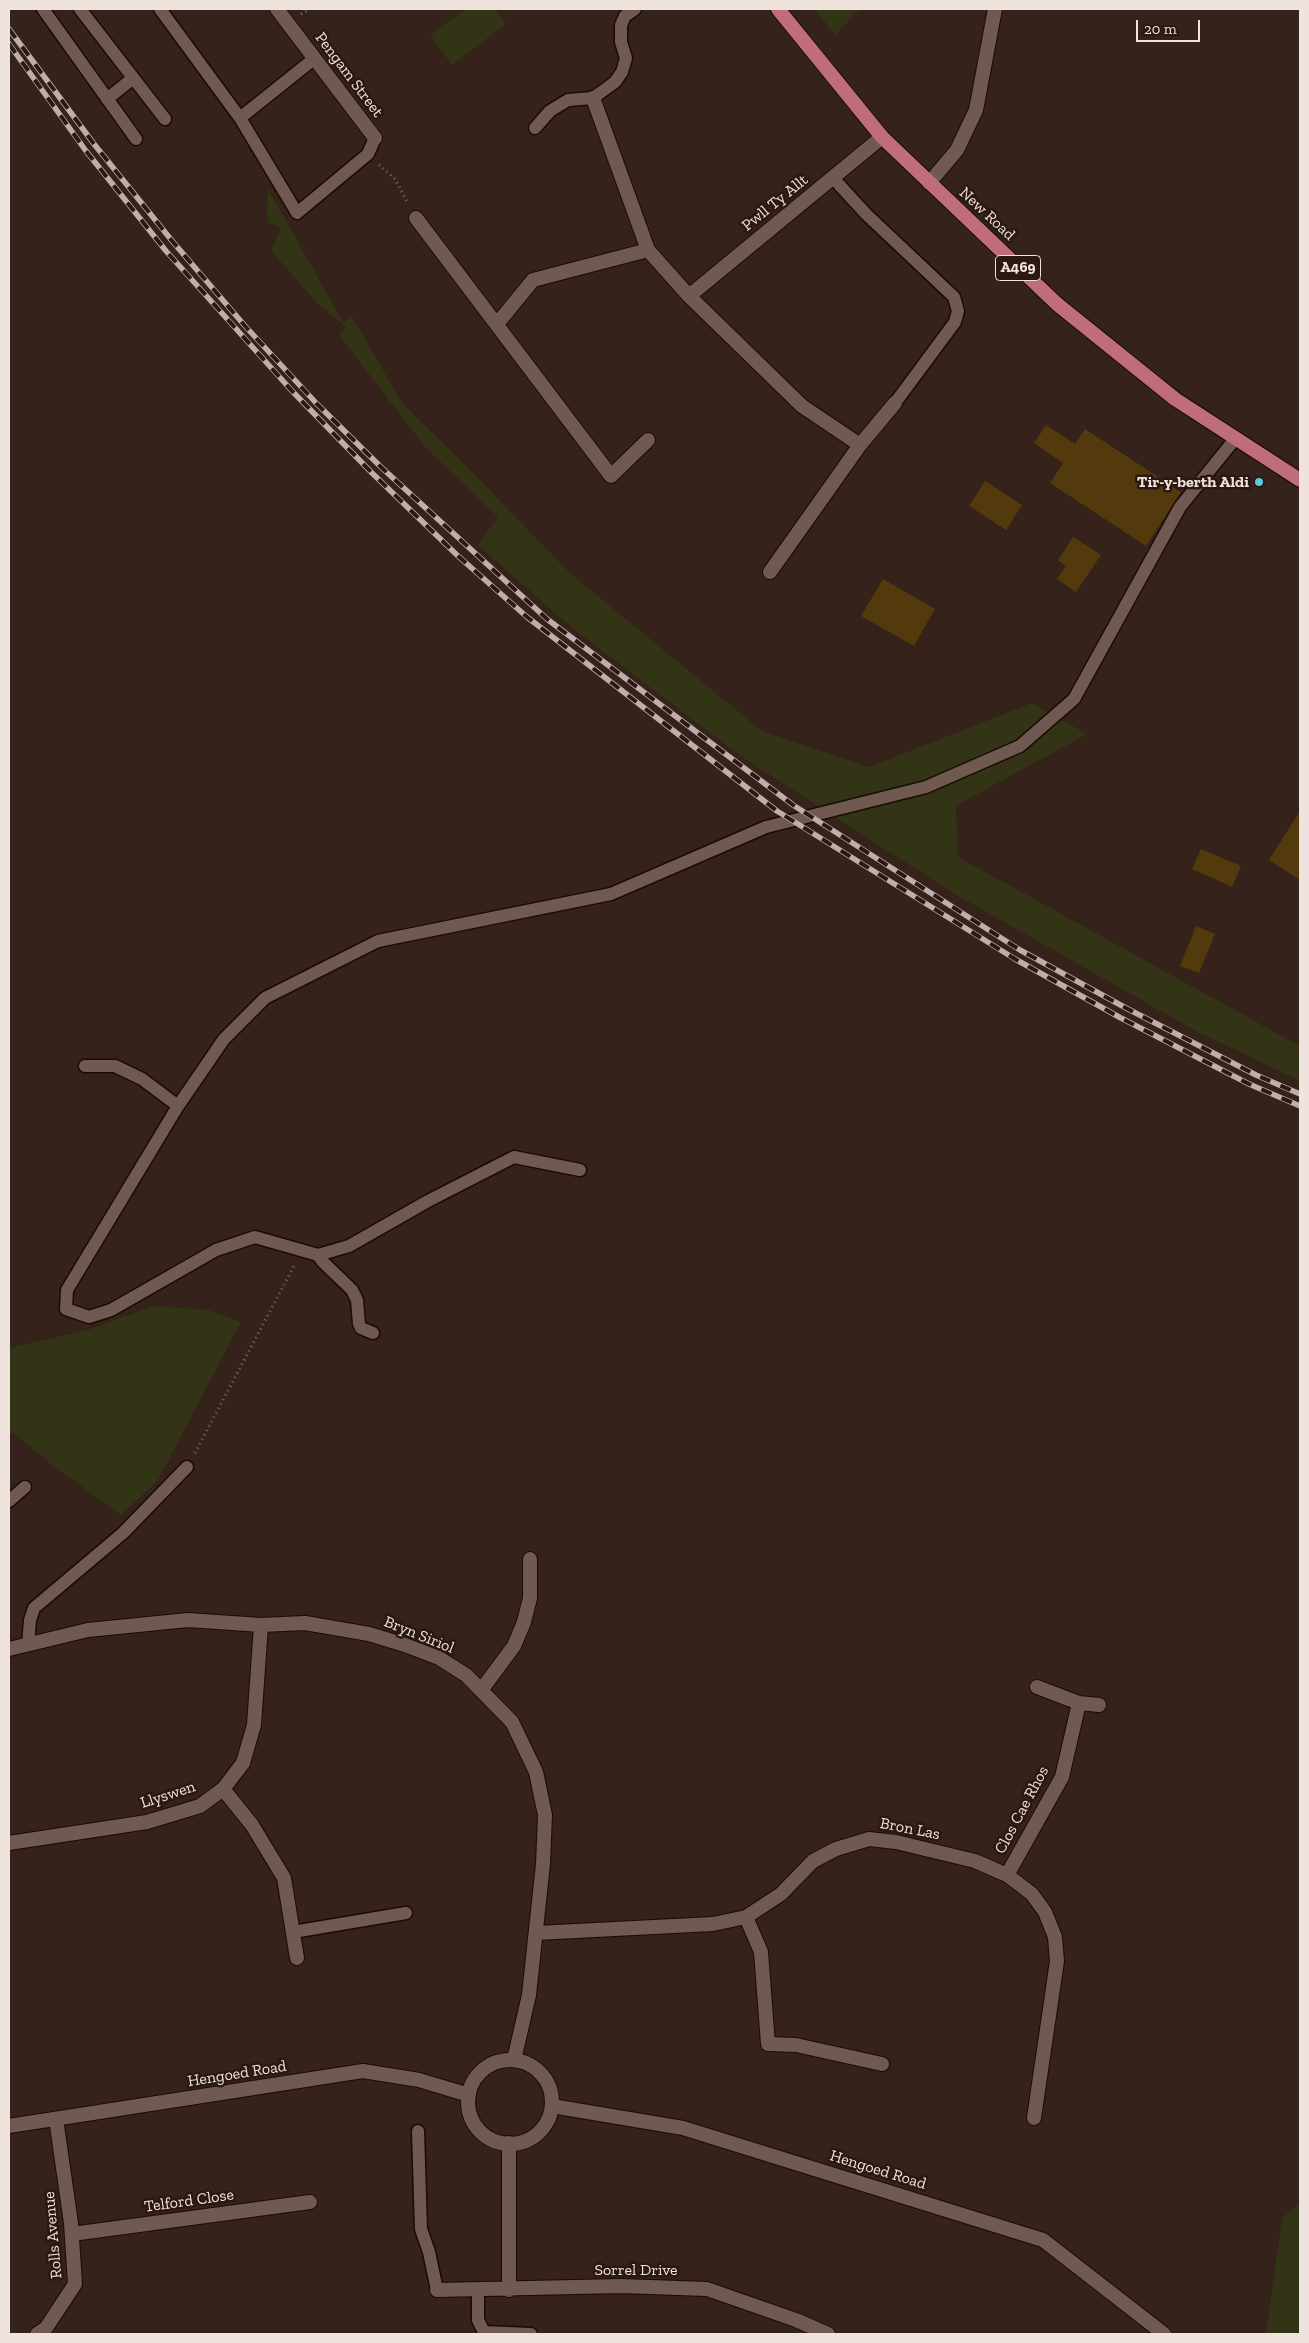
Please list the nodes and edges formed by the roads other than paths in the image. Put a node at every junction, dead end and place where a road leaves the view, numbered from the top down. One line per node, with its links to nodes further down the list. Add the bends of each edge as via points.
1 (42, 9): 11 (lane)
2 (80, 9): 9 (lane)
3 (160, 9): 12 (lane)
4 (277, 9): 8 (street, Pengam Street)
5 (635, 9): 10 (lane, via 625,16 621,25 621,42 626,58 622,72 615,82)
6 (778, 9): 15 (main road, New Road / A469)
7 (995, 9): 19 (street, via 976,110 956,150)
8 (315, 58): 12 (lane); 16 (street, Pengam Street)
9 (132, 79): 11 (lane); 13 (lane)
10 (593, 98): 14 (lane, via 568,100 550,111); 21 (street)
11 (106, 99): 17 (lane)
12 (240, 118): 16 (lane, via 298,213 366,156)
13 (165, 119)
14 (535, 128)
15 (882, 137): 18 (street, Pwll Ty Allt); 19 (main road, New Road / A469)
16 (375, 138)
17 (136, 139)
18 (833, 178): 22 (street, Pwll Ty Allt); 24 (lane, via 866,214 954,297 958,311 955,322)
19 (929, 183): 25 (main road, New Road / A469, via 1057,304 1174,399)
20 (416, 218): 23 (street)
21 (648, 250): 22 (street); 23 (street, via 533,280)
22 (689, 296): 27 (street, via 802,406)
23 (497, 324): 26 (street, via 611,476)
24 (895, 403): 27 (street)
25 (1236, 439): 28 (main road, New Road / A469); 31 (lane, via 1180,507 1074,699 1020,746 926,787 766,827 610,894 378,941 265,998 224,1040)
26 (648, 440)
27 (860, 445): 29 (street)
28 (1300, 480)
29 (770, 572)
30 (85, 1066): 31 (lane, via 116,1066 142,1079)
31 (178, 1106): 33 (lane, via 68,1290 66,1309 89,1316 111,1310 216,1250 255,1237)
32 (580, 1170): 33 (lane, via 514,1156 349,1246)
33 (318, 1255): 34 (lane, via 352,1290 357,1300 359,1324)
34 (373, 1333)
35 (188, 1467): 40 (lane, via 123,1533 34,1608)
36 (24, 1487): 37 (lane)
37 (9, 1501)
38 (530, 1559): 43 (street, via 530,1598 524,1622 514,1646)
39 (261, 1625): 40 (street, Bryn Siriol, via 188,1620 88,1630); 43 (street, Bryn Siriol, via 305,1623 369,1634 439,1658); 46 (street, Llyswen, via 254,1725 243,1763)
40 (28, 1644): 41 (street, Bryn Siriol)
41 (9, 1649)
42 (1037, 1688): 44 (street)
43 (482, 1690): 52 (street, Bryn Siriol, via 512,1722 536,1772 545,1815)
44 (1079, 1703): 45 (street); 48 (street, Clos Cae Rhos, via 1062,1777)
45 (1099, 1705)
46 (223, 1790): 47 (street, Llyswen, via 200,1806 147,1822); 51 (street, via 252,1825 284,1878)
47 (9, 1843)
48 (1007, 1875): 50 (street, Bron Las, via 975,1861 896,1842 869,1839 836,1848 813,1861 781,1894); 58 (street, Bron Las, via 1032,1894 1045,1912 1055,1937 1057,1961)
49 (406, 1912): 51 (lane)
50 (746, 1917): 52 (street, Bron Las, via 713,1924); 55 (street, via 761,1952 768,2044 796,2045)
51 (293, 1932): 53 (street)
52 (536, 1933): 54 (street, Bryn Siriol, via 529,1995)
53 (297, 1958)
54 (514, 2060): 56 (street, via 490,2065 480,2072); 57 (street, via 538,2070 547,2081)
55 (882, 2064)
56 (469, 2095): 59 (street, Hengoed Road, via 419,2080 364,2071); 62 (street, via 469,2109 478,2128 495,2141)
57 (552, 2106): 62 (street, via 542,2129 532,2137); 71 (street, Hengoed Road, via 683,2128 1043,2240)
58 (1034, 2118)
59 (56, 2119): 60 (street, Hengoed Road); 64 (street, Rolls Avenue)
60 (9, 2126)
61 (418, 2131): 66 (lane, via 421,2229)
62 (509, 2144): 67 (street)
63 (310, 2202): 64 (street, Telford Close)
64 (72, 2234): 68 (street, Rolls Avenue, via 75,2284 46,2328)
65 (478, 2289): 66 (street, Sorrel Drive); 67 (street, Sorrel Drive); 69 (lane, via 478,2320 484,2332)
66 (437, 2290)
67 (509, 2290): 70 (street, Sorrel Drive, via 621,2286 708,2289)
68 (37, 2334)
69 (531, 2334)
70 (828, 2334)
71 (1164, 2334)

